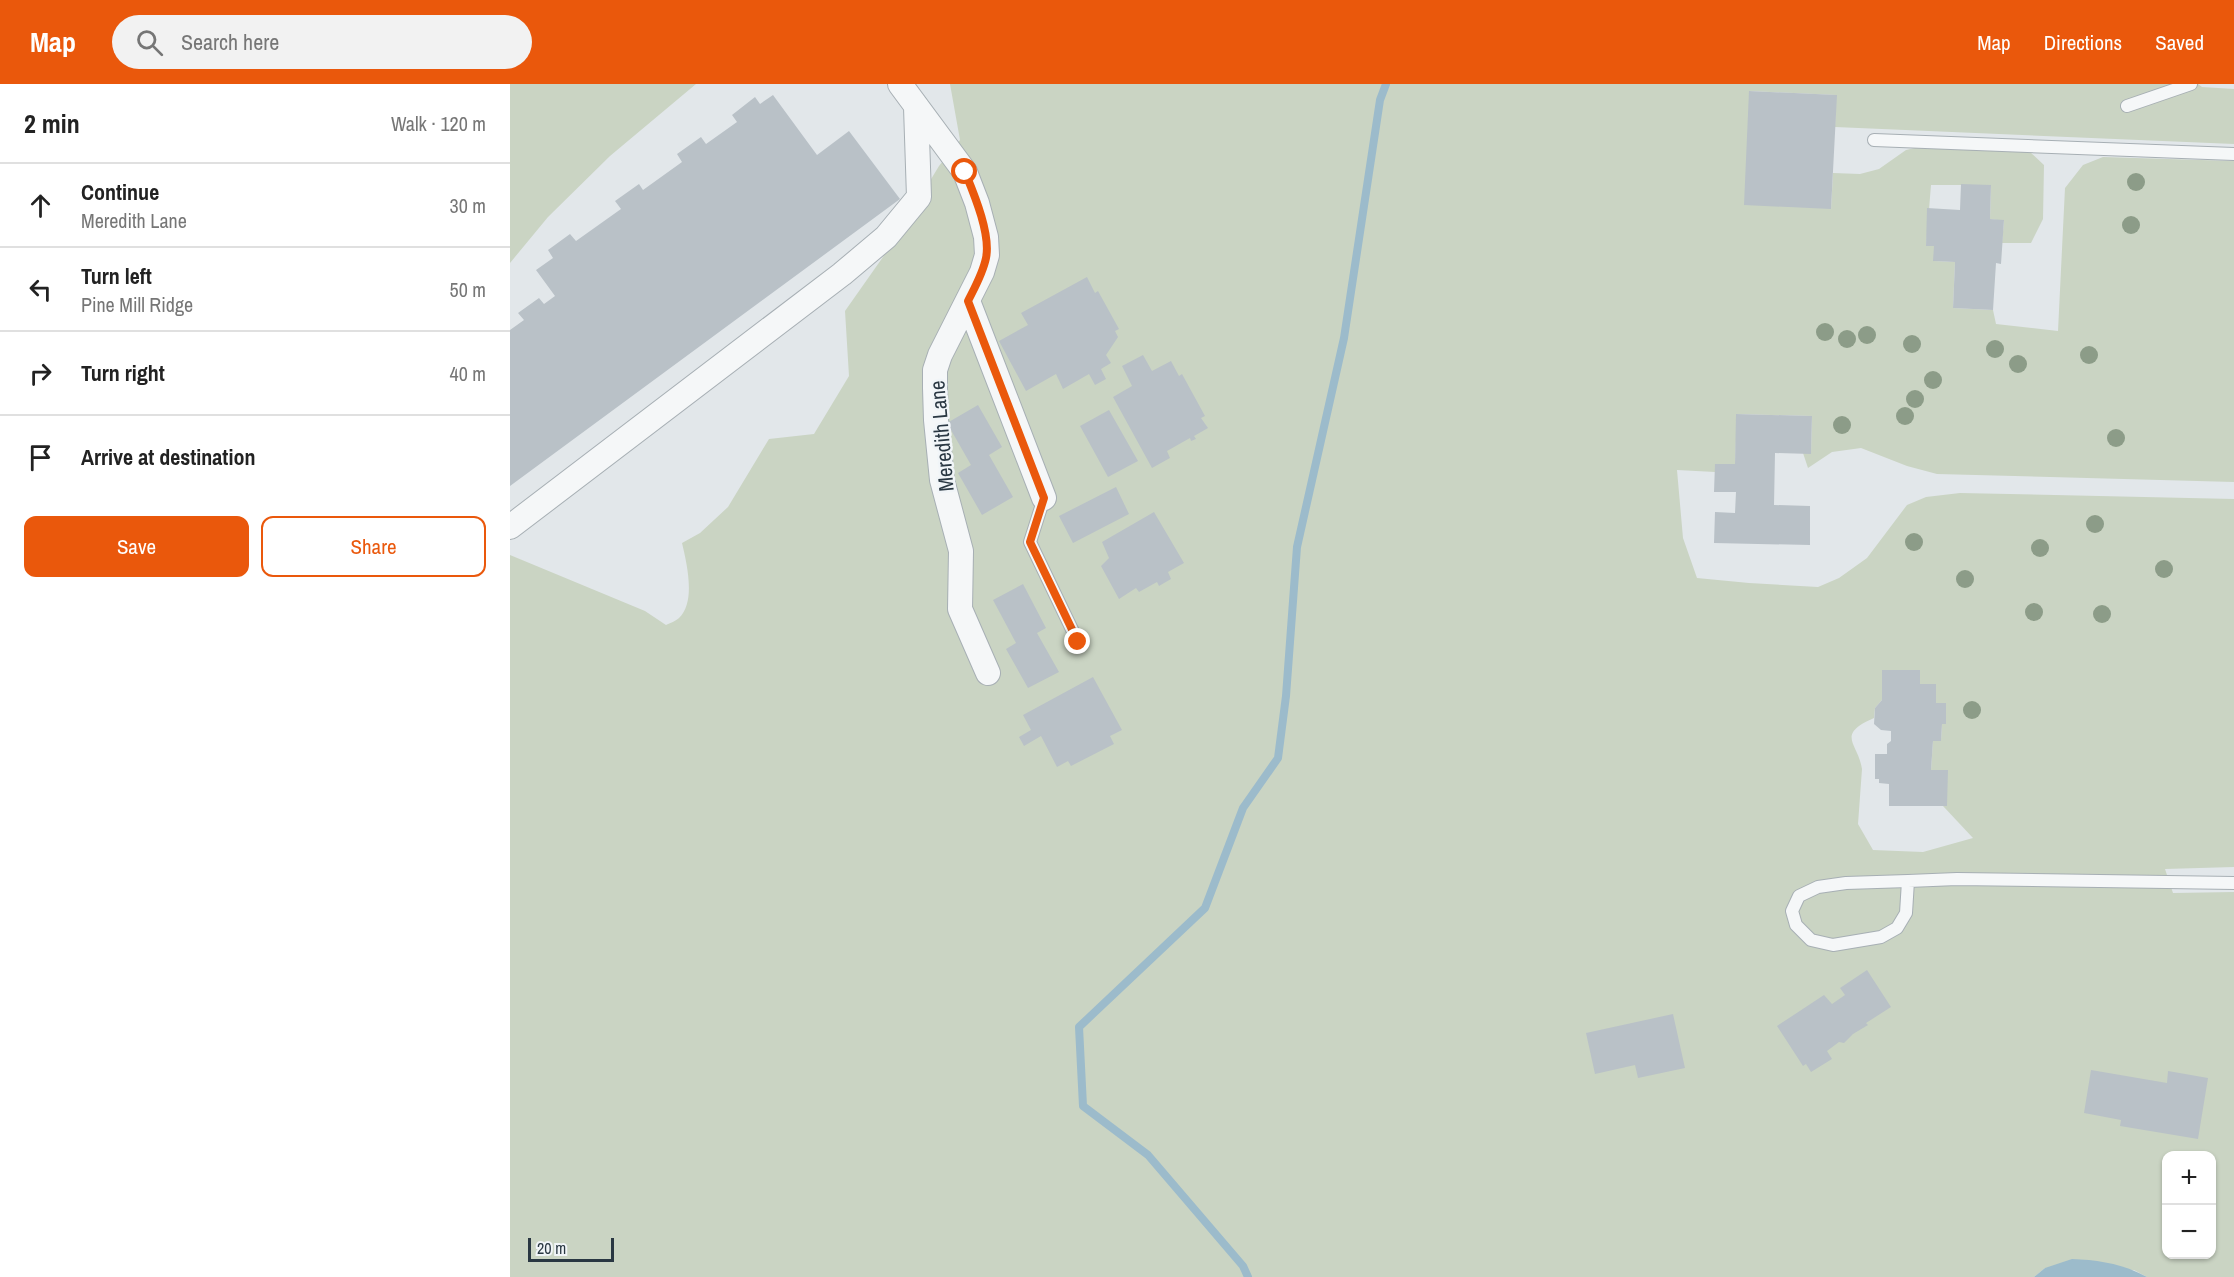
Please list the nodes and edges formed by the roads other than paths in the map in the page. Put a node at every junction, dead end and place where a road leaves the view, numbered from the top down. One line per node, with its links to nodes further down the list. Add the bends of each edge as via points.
1 (900, 84): 4 (street, Meredith Lane)
2 (2191, 84): 3 (lane)
3 (2127, 106)
4 (916, 107): 7 (street, Meredith Lane, via 965,172 977,203 987,255); 9 (street, via 919,197 886,237)
5 (1874, 140): 6 (lane)
6 (2234, 154)
7 (968, 301): 8 (street); 11 (street, Meredith Lane, via 935,370 936,420 942,480 961,551 960,609)
8 (1044, 498): 10 (lane, via 1030,542)
9 (510, 527)
10 (1078, 642)
11 (988, 673)
12 (1908, 881): 12 (lane, via 1818,886 1799,896 1792,911 1796,926 1811,940 1833,945 1881,937 1897,928 1906,913); 13 (lane)
13 (2234, 883)

